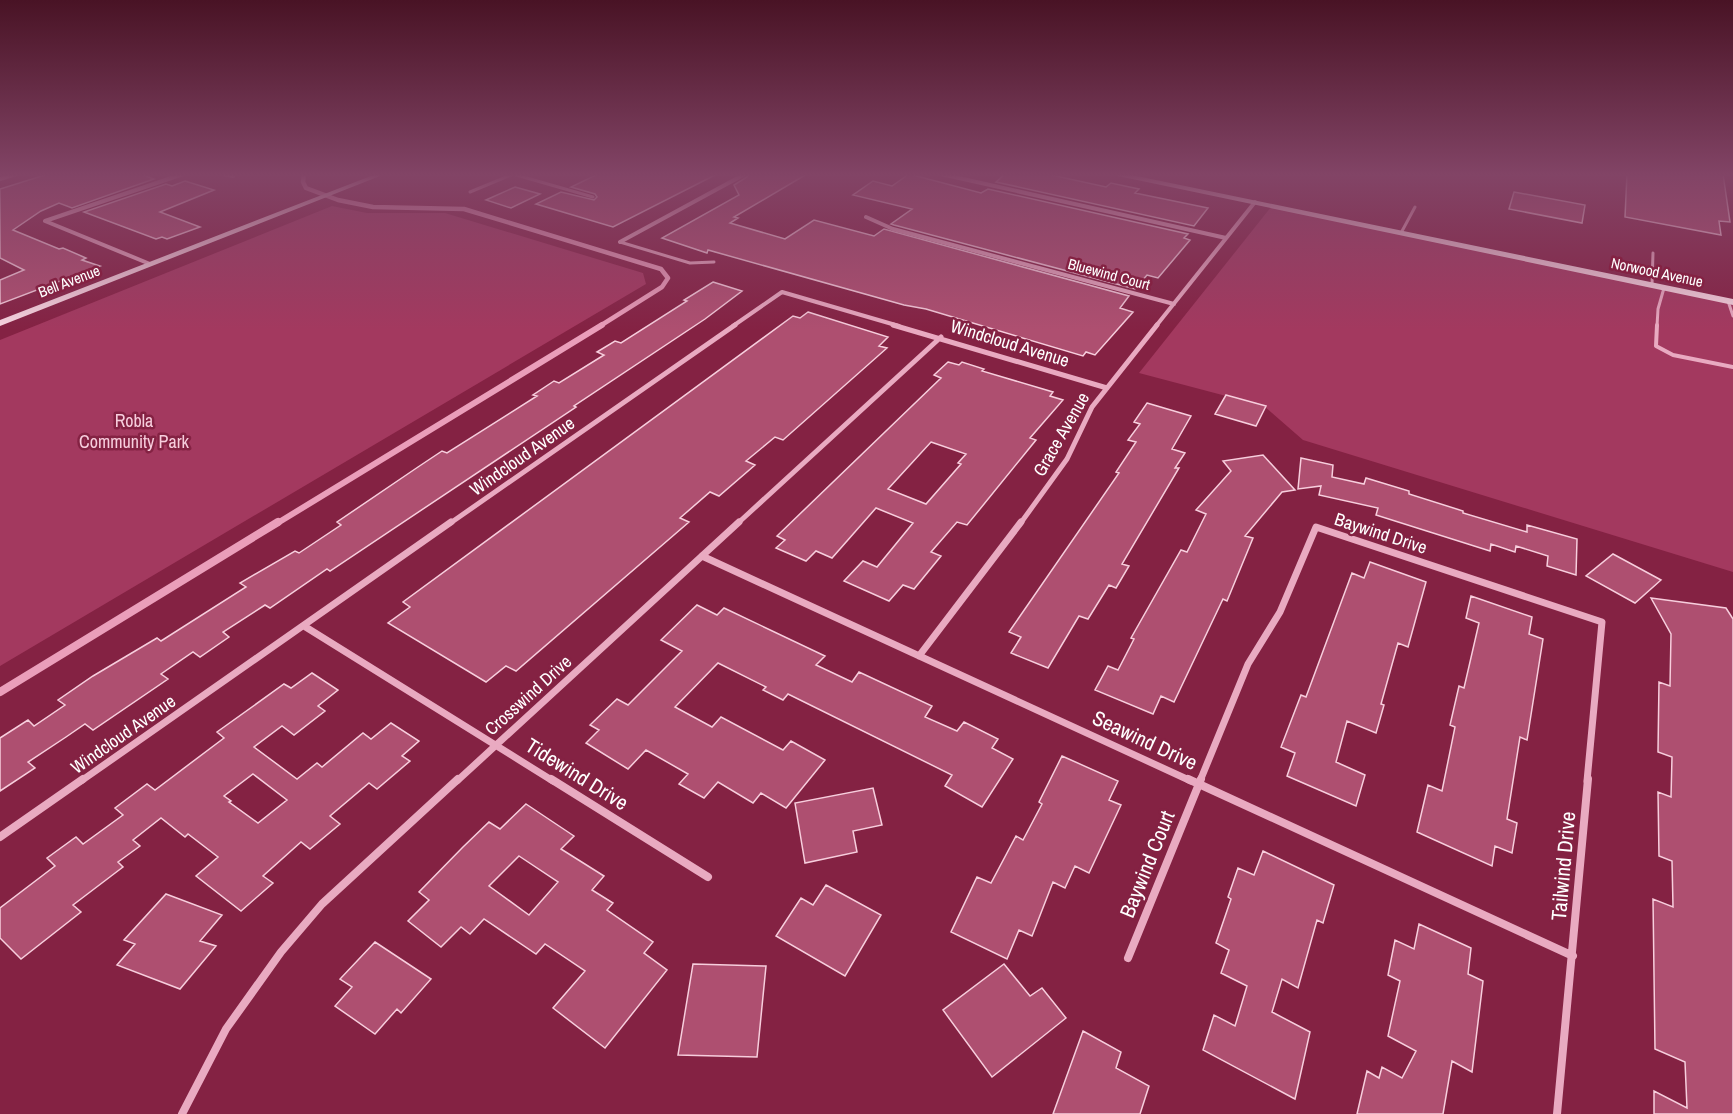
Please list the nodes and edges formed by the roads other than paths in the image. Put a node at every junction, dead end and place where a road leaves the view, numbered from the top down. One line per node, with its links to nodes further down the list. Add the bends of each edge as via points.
1 (57, 226): 14 (street)
2 (248, 226): 14 (main road, Bell Avenue)
3 (649, 226): 11 (street)
4 (886, 226): 18 (street, Bluewind Court)
5 (1173, 226): 10 (street)
6 (1236, 226): 10 (street, Grace Avenue)
7 (1368, 226): 9 (main road, Norwood Avenue)
8 (1405, 226): 9 (lane)
9 (1401, 233): 15 (main road, Norwood Avenue)
10 (1226, 238): 18 (street, Grace Avenue)
11 (620, 242): 13 (lane, via 690,263)
12 (1653, 253): 15 (lane)
13 (714, 262)
14 (150, 264): 20 (main road, Bell Avenue)
15 (1652, 285): 16 (main road, Norwood Avenue)
16 (1664, 288): 17 (main road, Norwood Avenue); 22 (lane, via 1658,309 1656,346 1673,355)
17 (1730, 301): 19 (lane)
18 (1174, 304): 23 (street, Grace Avenue)
19 (1733, 316)
20 (0, 322)
21 (941, 337): 23 (street, Windcloud Avenue); 24 (street, Crosswind Drive); 26 (street, Windcloud Avenue, via 782,292)
22 (1733, 367)
23 (1107, 388): 27 (street, Grace Avenue, via 1092,407 1054,479)
24 (702, 556): 27 (street, Seawind Drive); 28 (street, Crosswind Drive)
25 (1602, 622): 29 (street, Baywind Drive, via 1316,527 1280,612 1248,664); 32 (street, Tailwind Drive)
26 (304, 626): 28 (street, Tidewind Drive); 30 (street, Windcloud Avenue)
27 (919, 656): 29 (street, Seawind Drive)
28 (496, 745): 31 (street, Tidewind Drive); 34 (street, Crosswind Drive, via 322,904 281,950 232,1019 193,1087)
29 (1199, 784): 32 (street, Seawind Drive); 33 (street, Baywind Court)
30 (0, 837)
31 (708, 877)
32 (1573, 956): 35 (street, Tailwind Drive)
33 (1128, 958)
34 (183, 1114)
35 (1557, 1114)

